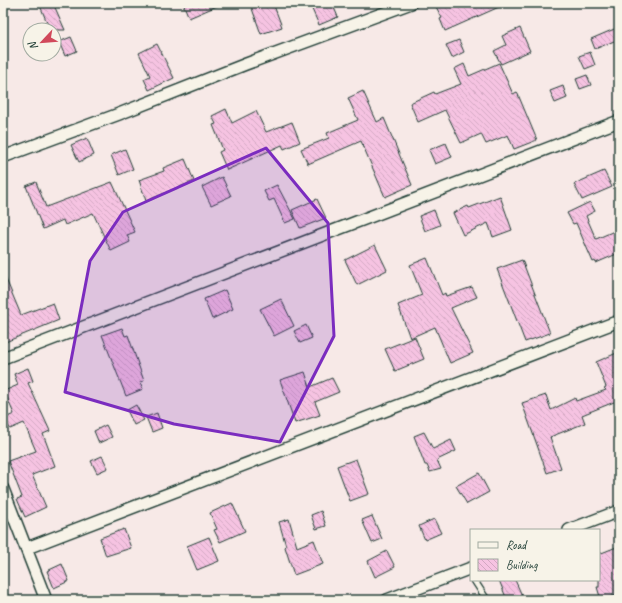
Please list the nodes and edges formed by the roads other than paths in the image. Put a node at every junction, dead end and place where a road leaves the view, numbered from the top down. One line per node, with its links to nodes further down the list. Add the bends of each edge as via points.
1 (410, 3): 3 (street)
2 (619, 120): 5 (street)
3 (3, 158)
4 (619, 321): 9 (street)
5 (3, 358)
6 (3, 489): 9 (street)
7 (619, 511): 8 (street)
8 (572, 529)
9 (27, 548): 12 (street)
10 (470, 570): 13 (street)
11 (475, 581): 14 (lane)
12 (46, 600)
13 (388, 600)
14 (487, 600)

